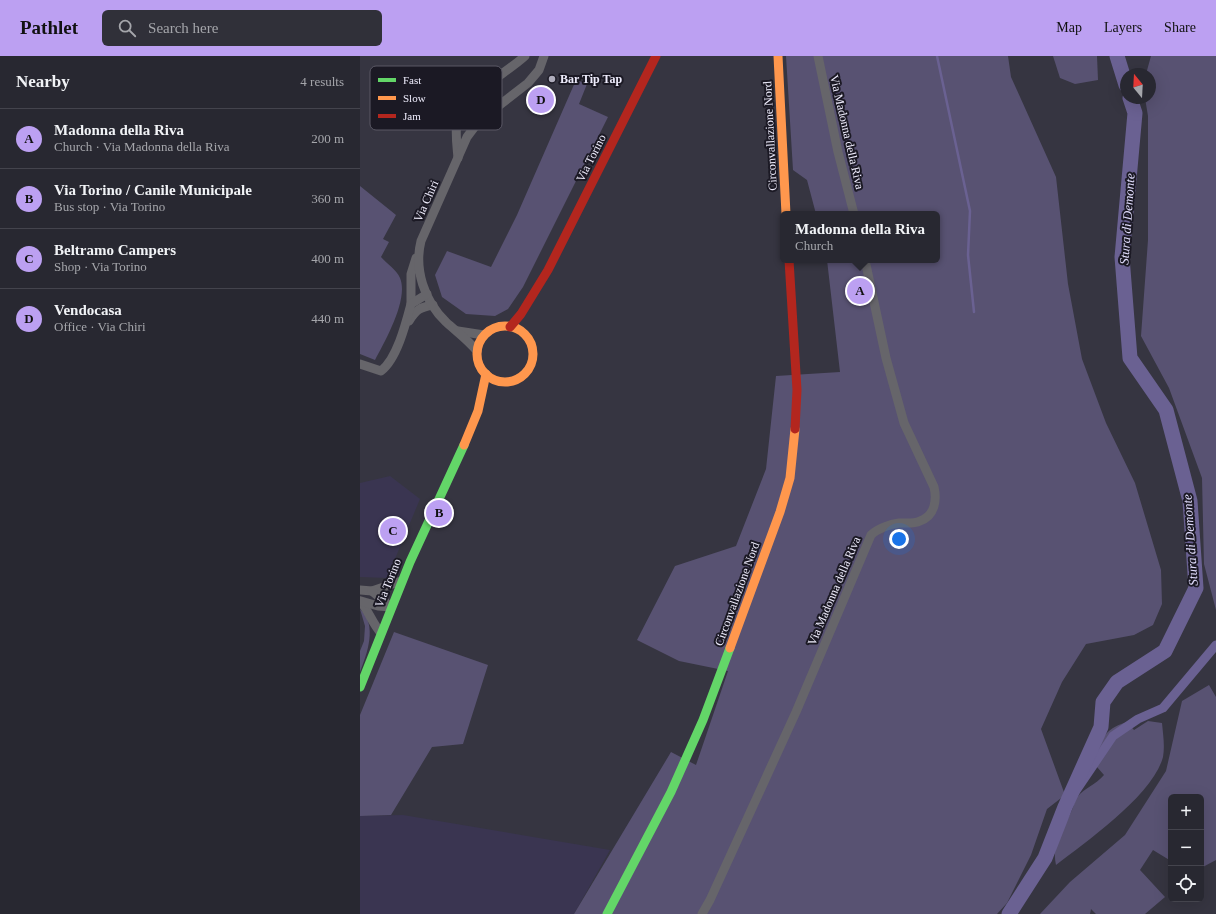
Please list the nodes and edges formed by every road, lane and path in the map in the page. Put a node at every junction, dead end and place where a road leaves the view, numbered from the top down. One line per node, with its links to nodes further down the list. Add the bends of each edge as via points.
1 (525, 56): 6 (street, Via Chiri)
2 (544, 56): 7 (street, Via Chiri, via 539,70 528,83)
3 (656, 56): 16 (main road, Via Torino)
4 (778, 56): 11 (main road, Circonvallazione Nord)
5 (818, 56): 12 (street, Via Madonna della Riva)
6 (502, 75)
7 (502, 103)
8 (456, 130): 10 (street, Via Chiri)
9 (472, 130): 10 (street, Via Chiri)
10 (458, 159): 13 (street, Via Chiri)
11 (786, 211)
12 (853, 211)
13 (418, 254): 17 (street, Via Chiri, via 421,279); 18 (street, Via Chiri, via 411,274)
14 (789, 263): 37 (main road, Circonvallazione Nord, via 797,390 790,478 780,512 703,720 671,792)
15 (866, 263): 38 (street, Via Madonna della Riva, via 886,358 904,423 934,487 935,506 928,516 919,522 896,523 870,535 796,712)
16 (548, 270): 20 (main road, Via Torino); 23 (main road, Via Torino, via 545,283)
17 (427, 294): 18 (street); 19 (street, Via Chiri)
18 (411, 304): 21 (street, Via Chiri)
19 (433, 305): 21 (street, Via Chiri, via 416,310); 22 (street, Via Chiri, via 445,321)
20 (510, 327): 23 (main road); 24 (main road, via 494,329)
21 (404, 329): 26 (street, Via Chiri, via 388,366 381,372)
22 (458, 331): 24 (street); 25 (street, Via Chiri)
23 (523, 333): 28 (main road, via 532,348 533,355 529,368 514,380)
24 (484, 335): 25 (main road)
25 (477, 351): 27 (main road, via 479,364)
26 (360, 364)
27 (486, 374): 28 (main road); 29 (main road, Via Torino, via 484,390)
28 (501, 382): 29 (main road, Via Torino, via 493,389)
29 (472, 425): 30 (main road, Via Torino)
30 (401, 581): 32 (street); 34 (main road, Via Torino)
31 (360, 590): 32 (street)
32 (372, 591): 34 (street)
33 (360, 601): 34 (street); 35 (street, via 369,613 372,623)
34 (391, 607): 35 (main road, Via Torino)
35 (381, 633): 36 (main road, Via Torino)
36 (360, 687)
37 (607, 914)
38 (702, 914)

